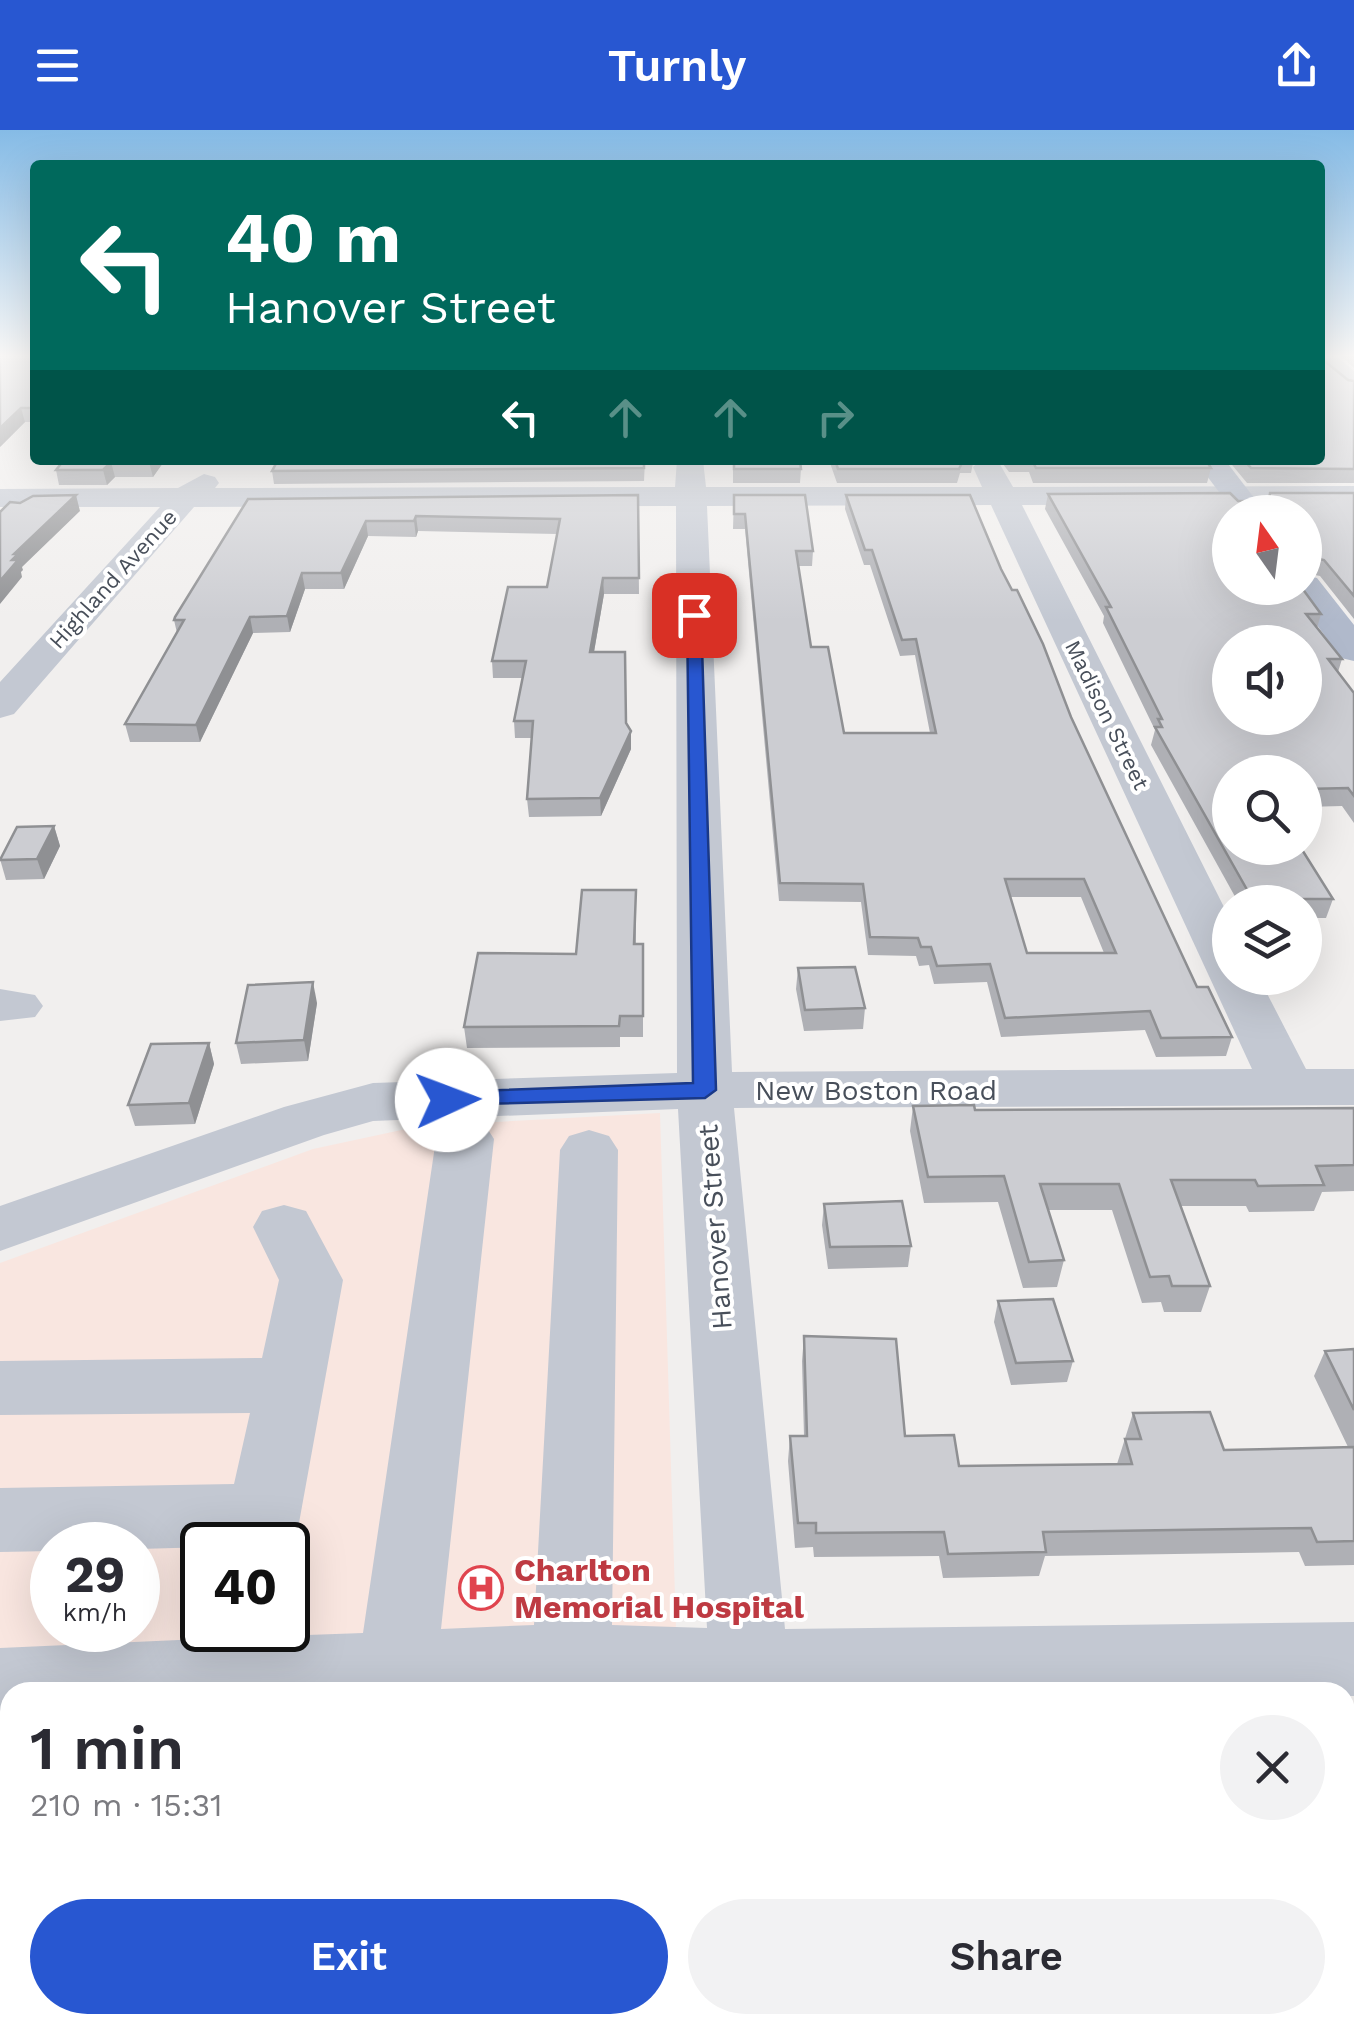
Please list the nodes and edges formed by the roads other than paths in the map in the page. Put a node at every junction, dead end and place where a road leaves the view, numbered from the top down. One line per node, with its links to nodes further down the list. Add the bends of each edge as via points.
1 (1214, 465): 5 (main road)
2 (222, 469): 7 (street, Highland Avenue)
3 (691, 478): 4 (street); 7 (street); 18 (street, Hanover Street)
4 (993, 478): 10 (street); 14 (street, Madison Street)
5 (1236, 495)
6 (1354, 495): 9 (street)
7 (186, 497): 8 (street); 13 (street, Highland Avenue)
8 (0, 498)
9 (1322, 498)
10 (1212, 501)
11 (1320, 605): 12 (main road)
12 (1354, 650)
13 (6, 691)
14 (1212, 931)
15 (1242, 995): 17 (street)
16 (1354, 1086): 17 (street, New Boston Road)
17 (1288, 1087): 18 (street, New Boston Road)
18 (705, 1090): 22 (street, New Boston Road, via 373,1102); 32 (street, Hanover Street)
19 (465, 1139): 31 (street)
20 (588, 1150): 29 (street)
21 (284, 1227): 23 (street, via 311,1280)
22 (0, 1229)
23 (289, 1384): 24 (street); 26 (street)
24 (0, 1388)
25 (0, 1520): 27 (street)
26 (263, 1522)
27 (180, 1527)
28 (1354, 1660): 32 (street)
29 (572, 1661): 31 (street); 32 (street)
30 (247, 1669): 31 (street); 33 (street)
31 (378, 1677)
32 (750, 1680)
33 (58, 1682)

